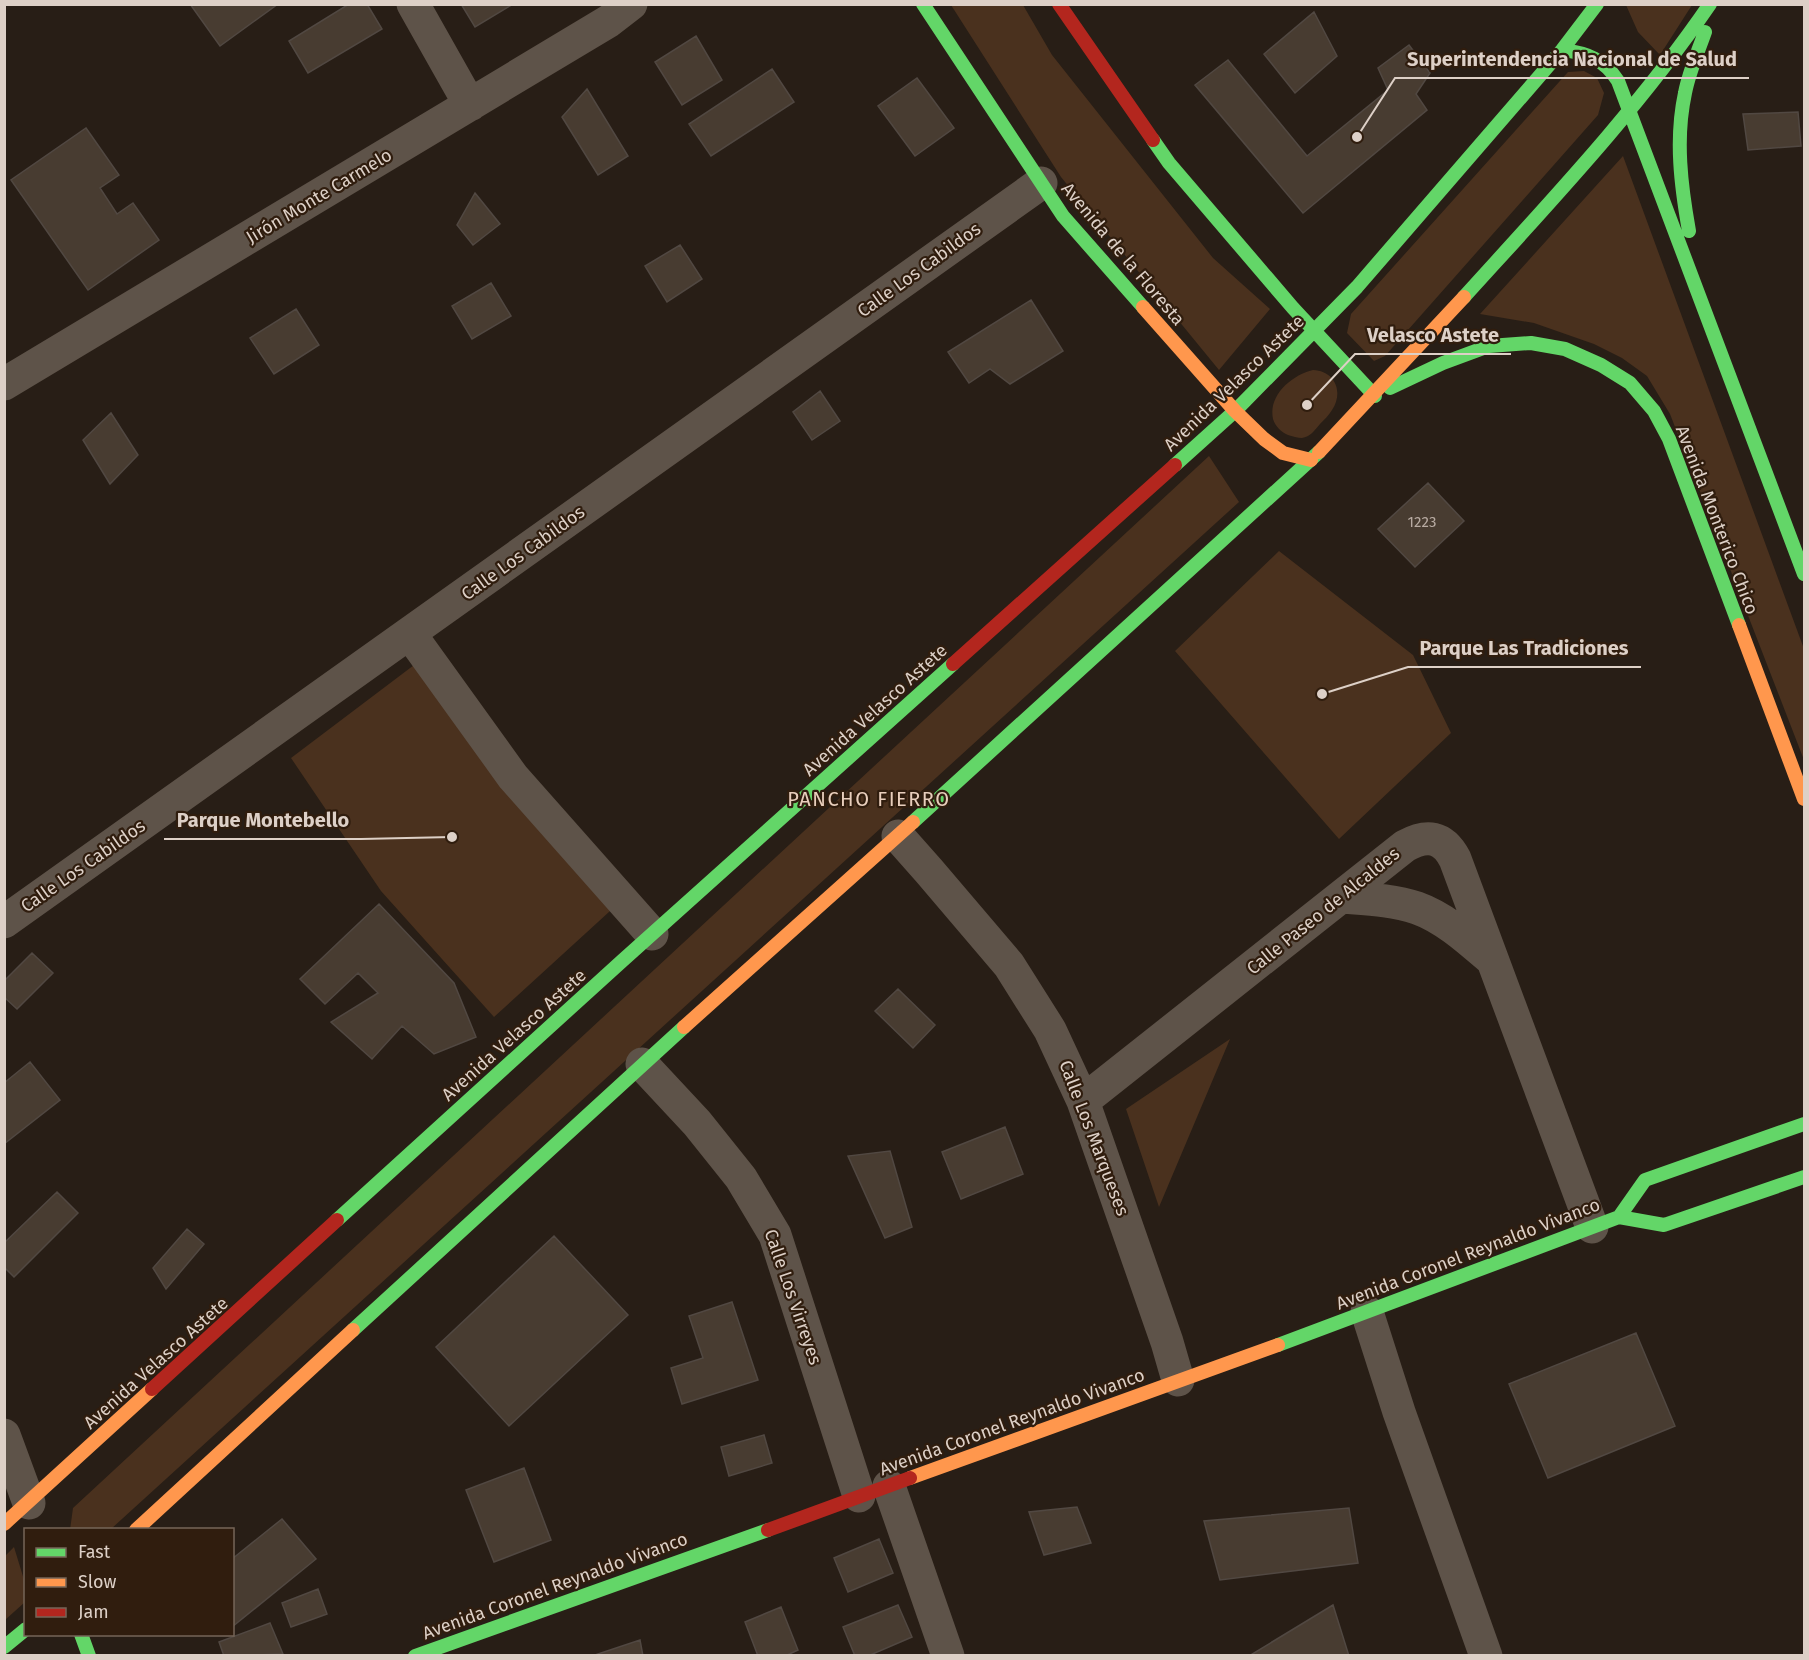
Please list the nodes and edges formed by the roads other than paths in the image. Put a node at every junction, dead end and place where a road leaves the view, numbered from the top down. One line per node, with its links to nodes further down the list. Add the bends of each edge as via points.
1 (413, 4): 9 (street)
2 (631, 4): 9 (street, Jirón Monte Carmelo)
3 (923, 4): 11 (main road, Avenida de la Floresta)
4 (1059, 4): 12 (main road, via 1169,163)
5 (1597, 4): 8 (main road, Avenida Velasco Astete)
6 (1710, 4): 10 (main road, via 1685,43)
7 (1715, 4): 13 (main road, via 1690,73 1679,136 1687,220)
8 (1562, 50): 10 (main road, via 1583,52 1612,70); 12 (main road, Avenida Velasco Astete, via 1365,279)
9 (470, 105): 15 (street, Jirón Monte Carmelo)
10 (1629, 112): 13 (main road); 16 (main road)
11 (1041, 183): 17 (main road, Avenida de la Floresta, via 1063,216); 22 (street, Calle Los Cabildos)
12 (1314, 332): 16 (main road); 17 (main road, Avenida Velasco Astete)
13 (1719, 349): 20 (main road)
14 (4, 379): 15 (street)
15 (5, 384)
16 (1375, 396): 18 (main road); 23 (main road, Avenida Monterico Chico, via 1489,346 1531,343 1565,350 1630,383 1654,411 1669,439)
17 (1235, 411): 18 (main road, Avenida de la Floresta, via 1282,453); 27 (main road, Avenida Velasco Astete)
18 (1311, 460): 24 (main road)
19 (1804, 525): 20 (main road)
20 (1788, 530): 21 (main road)
21 (1804, 574)
22 (410, 634): 26 (street, Calle Los Cabildos); 27 (street, via 513,777)
23 (1804, 799)
24 (897, 836): 29 (main road); 30 (street, Calle Los Marqueses, via 1009,965 1050,1030)
25 (1342, 897): 28 (street, via 1418,908 1445,922); 28 (street, Calle Paseo de Alcaldes, via 1405,846 1418,839 1434,839 1449,848 1455,859); 30 (street, Calle Paseo de Alcaldes)
26 (4, 922)
27 (652, 934): 39 (main road, Avenida Velasco Astete)
28 (1493, 960): 33 (street, Calle Paseo de Alcaldes)
29 (642, 1064): 38 (street, Calle Los Virreyes, via 741,1178 775,1235); 41 (main road)
30 (1083, 1101): 35 (street, Calle Los Marqueses)
31 (1804, 1124): 33 (main road, Avenida Coronel Reynaldo Vivanco, via 1645,1180)
32 (1804, 1177): 33 (main road, Avenida Coronel Reynaldo Vivanco, via 1664,1225)
33 (1605, 1222): 34 (main road, Avenida Coronel Reynaldo Vivanco)
34 (1367, 1312): 35 (main road, Avenida Coronel Reynaldo Vivanco); 48 (street)
35 (1178, 1380): 37 (main road, Avenida Coronel Reynaldo Vivanco)
36 (4, 1435): 39 (street)
37 (890, 1486): 38 (main road, Avenida Coronel Reynaldo Vivanco); 47 (street)
38 (859, 1497): 46 (main road, Avenida Coronel Reynaldo Vivanco)
39 (31, 1508): 40 (main road, Avenida Velasco Astete)
40 (4, 1524)
41 (138, 1528)
42 (24, 1631): 44 (main road)
43 (81, 1636): 45 (main road)
44 (4, 1647)
45 (89, 1656)
46 (416, 1656)
47 (948, 1656)
48 (1486, 1656)

